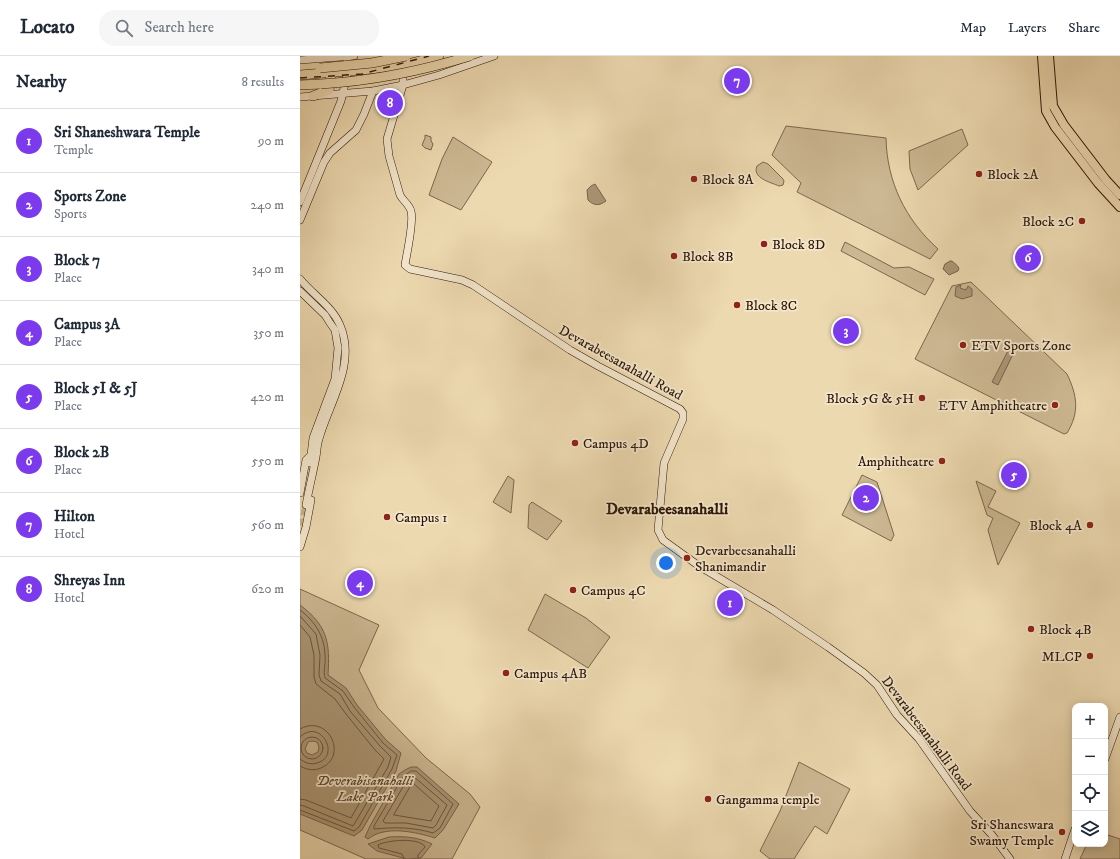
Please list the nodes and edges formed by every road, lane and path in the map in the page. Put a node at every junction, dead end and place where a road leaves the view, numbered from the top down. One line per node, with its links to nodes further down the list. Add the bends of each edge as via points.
1 (350, 56): 9 (street); 11 (street)
2 (439, 56): 6 (highway)
3 (494, 56): 7 (street)
4 (1042, 56): 22 (main road, via 1046,110 1055,127)
5 (1049, 56): 20 (main road, via 1053,106 1064,125)
6 (404, 59): 9 (highway, bridge, via 372,63); 11 (highway); 15 (street)
7 (470, 59): 14 (highway, bridge, via 374,79); 15 (street, via 440,75)
8 (300, 60): 9 (street)
9 (320, 63): 10 (highway)
10 (300, 69)
11 (348, 71): 12 (highway); 17 (street)
12 (331, 73): 13 (highway); 18 (highway, via 329,90)
13 (300, 74)
14 (300, 85)
15 (403, 85): 16 (street); 33 (street, Devarabeesanahalli Road, via 387,139 400,195 412,212 405,265 410,269 462,280 473,285 598,366 680,409 683,413 682,419 664,463 658,530 663,540 864,673 877,685 897,715 919,739 962,800)
16 (373, 91): 17 (street); 23 (street, via 356,130 330,153 324,162)
17 (343, 94): 18 (street); 21 (street)
18 (313, 96): 19 (street)
19 (300, 97)
20 (1120, 195)
21 (300, 202)
22 (1120, 207)
23 (300, 220)
24 (300, 279): 26 (street, via 335,316 345,349 341,380)
25 (300, 291): 26 (street, via 325,315 335,330 338,348 335,379 313,438)
26 (314, 456): 27 (street, via 306,460); 28 (street); 29 (street, via 317,465 306,528)
27 (300, 493)
28 (304, 505)
29 (300, 547)
30 (1120, 717): 31 (street)
31 (1108, 751)
32 (1072, 838): 34 (street)
33 (1010, 859)
34 (1065, 859)

